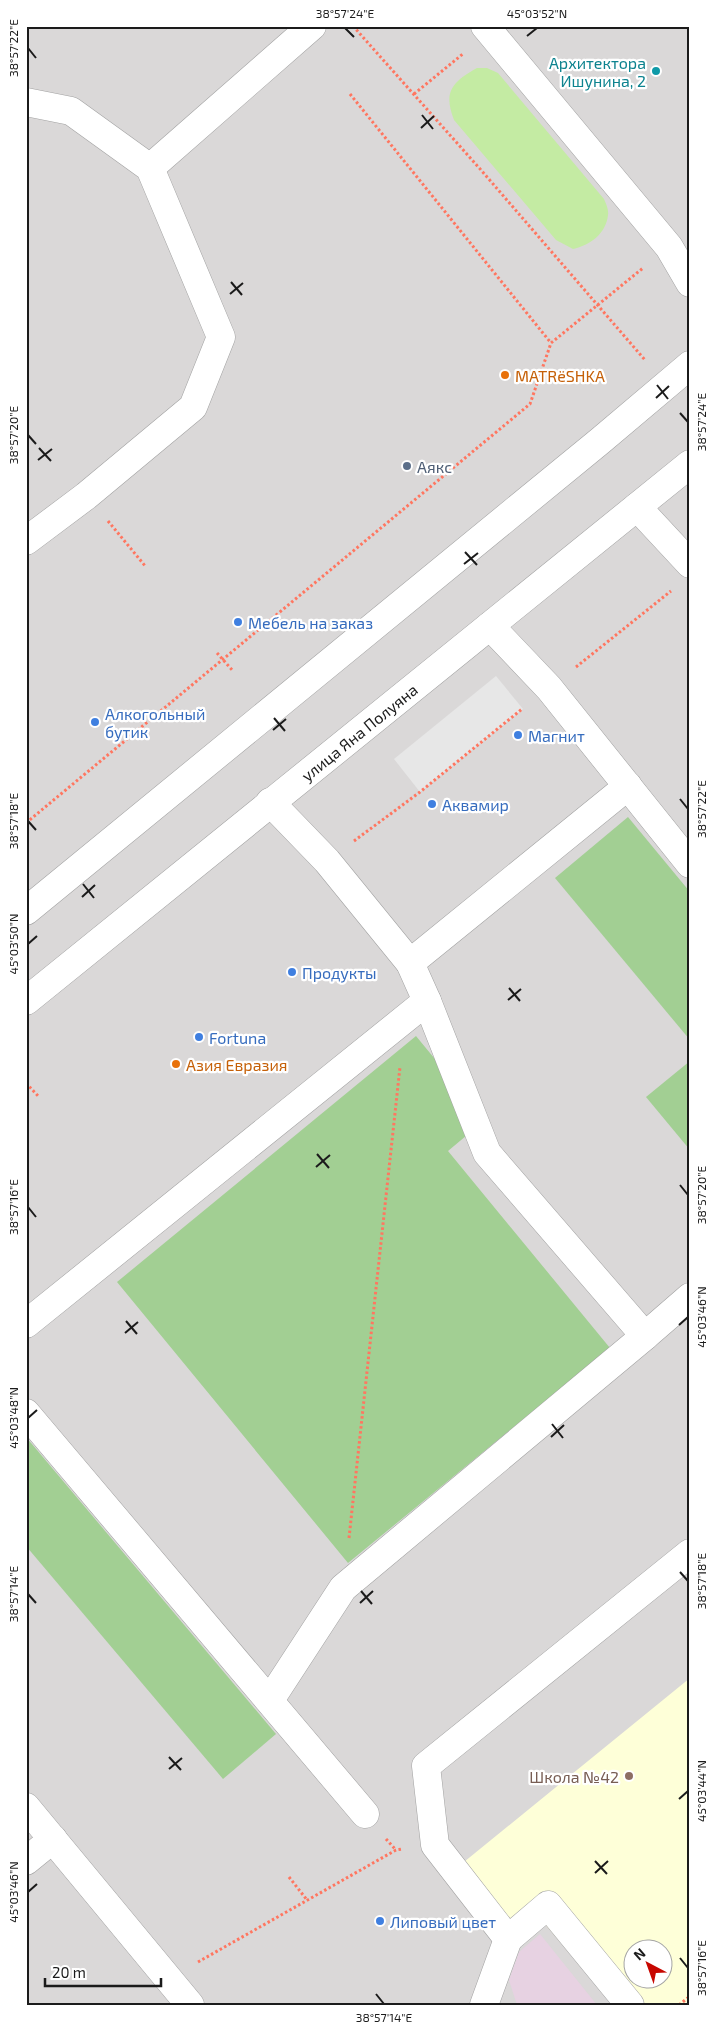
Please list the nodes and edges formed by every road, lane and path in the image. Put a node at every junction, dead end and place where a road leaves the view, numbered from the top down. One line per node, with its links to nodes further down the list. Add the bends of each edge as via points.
1 (312, 26): 7 (street)
2 (353, 26): 5 (path)
3 (488, 29): 5 (path); 8 (street, via 669,247)
4 (350, 94): 10 (path)
5 (414, 94): 9 (path)
6 (26, 102): 7 (street, via 71,111)
7 (150, 168): 14 (street, via 221,336 193,407)
8 (690, 284)
9 (597, 304): 10 (path); 12 (path)
10 (551, 343): 22 (path, via 530,404)
11 (690, 365): 12 (street)
12 (667, 385): 30 (street)
13 (690, 464): 15 (street, улица Яна Полуяна)
14 (86, 496): 16 (street); 18 (path)
15 (637, 507): 17 (street); 20 (street, улица Яна Полуяна)
16 (26, 541)
17 (690, 564)
18 (146, 568)
19 (674, 588): 24 (path)
20 (490, 626): 24 (street); 26 (street, улица Яна Полуяна)
21 (217, 653): 22 (path)
22 (223, 660): 23 (path); 27 (path)
23 (233, 671)
24 (549, 688): 25 (street); 28 (path, via 420,792)
25 (628, 786): 29 (street); 31 (street)
26 (270, 802): 28 (street); 32 (street, улица Яна Полуяна)
27 (26, 823)
28 (327, 861): 31 (street)
29 (690, 864)
30 (26, 911)
31 (410, 964): 33 (street)
32 (26, 1001)
33 (428, 1001): 34 (street); 39 (street, via 487,1153)
34 (405, 1021): 38 (street); 42 (path)
35 (26, 1083): 36 (path)
36 (39, 1097)
37 (690, 1297): 39 (street)
38 (26, 1324)
39 (645, 1336): 42 (street)
40 (26, 1413): 43 (street)
41 (690, 1553): 47 (street, via 426,1766)
42 (343, 1588): 43 (street)
43 (270, 1700): 45 (street)
44 (26, 1807): 46 (street)
45 (365, 1814)
46 (53, 1839): 48 (street); 52 (street)
47 (435, 1845): 50 (path, via 396,1850); 51 (street)
48 (26, 1861)
49 (288, 1877): 50 (path)
50 (307, 1900): 52 (path)
51 (508, 1939): 55 (street); 56 (street, via 548,1905)
52 (168, 1978): 54 (street)
53 (690, 1996): 57 (path)
54 (190, 2005)
55 (484, 2005)
56 (630, 2005)
57 (680, 2005)

